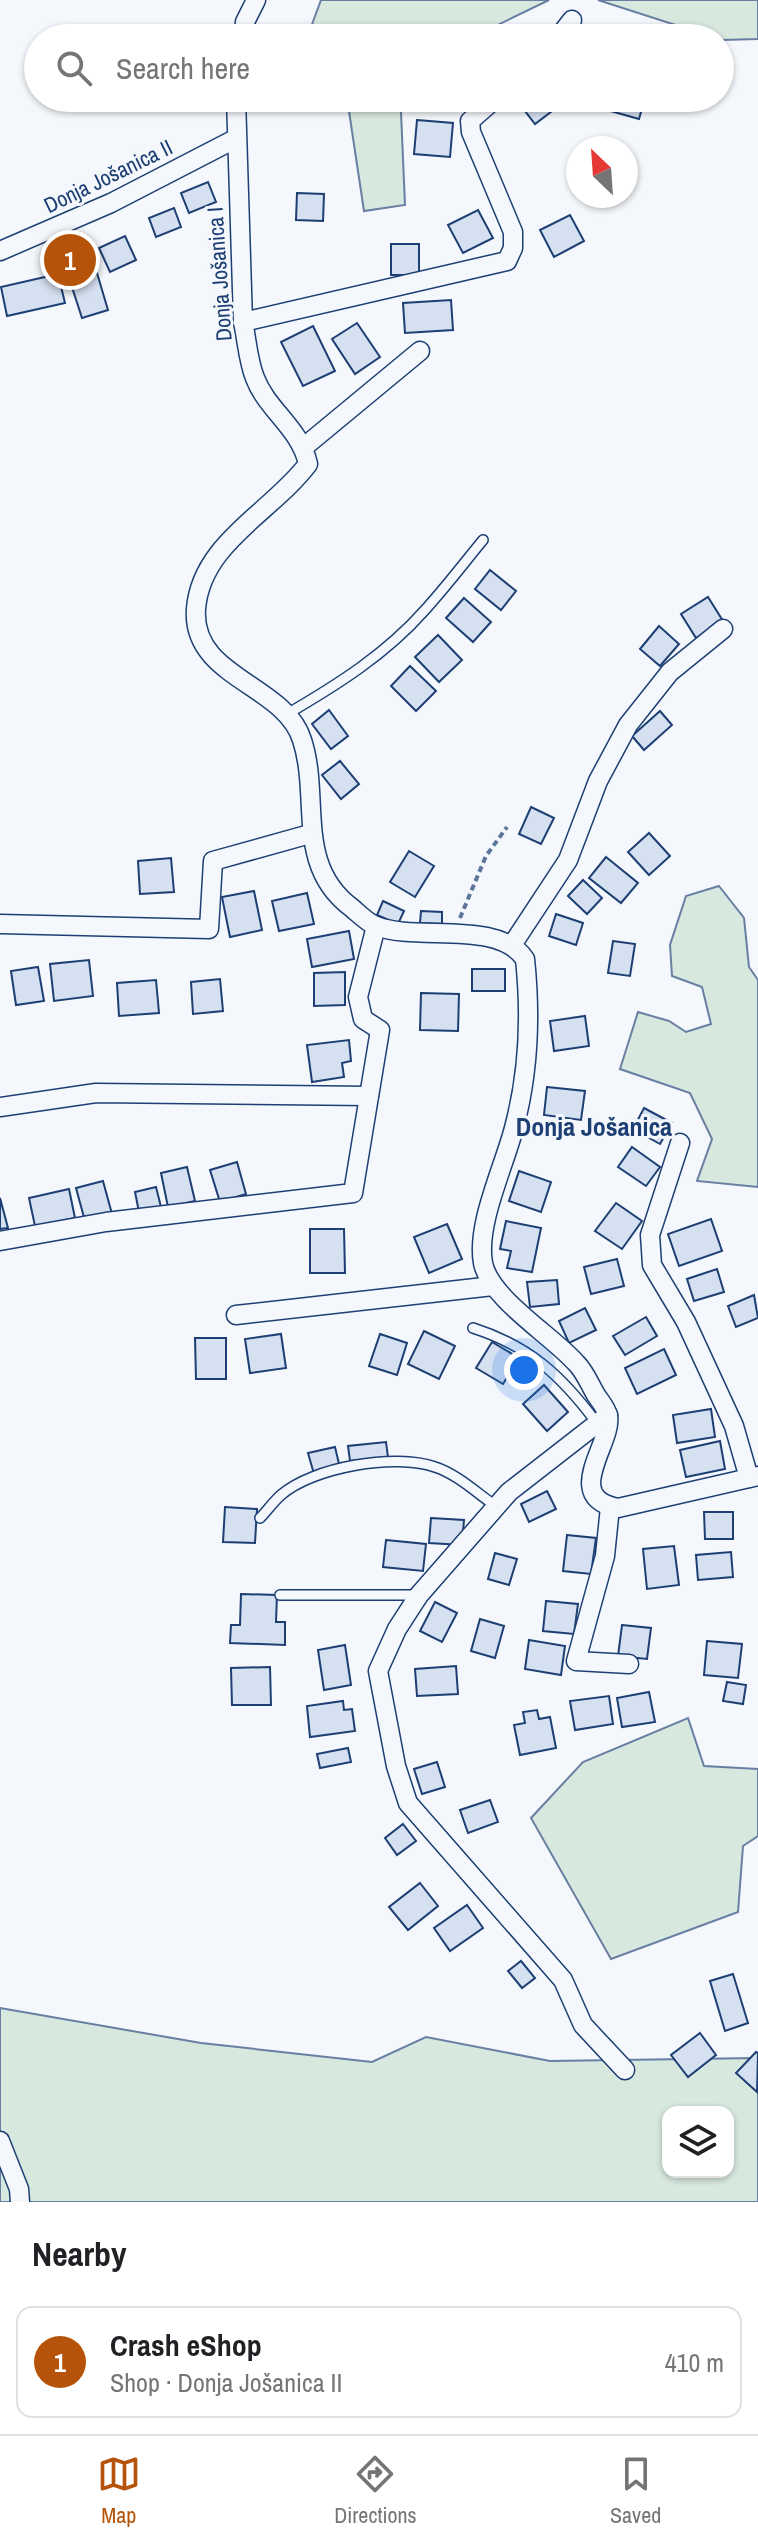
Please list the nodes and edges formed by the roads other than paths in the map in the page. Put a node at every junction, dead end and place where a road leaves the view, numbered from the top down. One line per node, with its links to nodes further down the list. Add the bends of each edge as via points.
1 (256, 0): 3 (street)
2 (572, 20): 4 (street)
3 (245, 24)
4 (569, 24)
5 (236, 112): 7 (street, Donja Jošanica I)
6 (480, 112): 9 (street, via 470,121 471,132 513,232 507,261)
7 (235, 139): 8 (street, Donja Jošanica II, via 111,203); 9 (street, Donja Jošanica I)
8 (0, 251)
9 (243, 322): 11 (street, Donja Jošanica I, via 255,379)
10 (420, 351): 11 (street)
11 (304, 447): 14 (street, via 308,464 292,486 227,543 209,568 196,611 209,652)
12 (483, 540): 14 (lane, via 423,613 379,653 343,682)
13 (723, 629): 18 (street, via 670,672 628,725 598,781 568,860)
14 (287, 714): 15 (street, via 303,740)
15 (310, 834): 16 (street, via 213,861 209,929); 17 (street, via 338,898)
16 (0, 924)
17 (376, 926): 18 (street); 19 (street, via 358,997 363,1019 380,1030)
18 (512, 945): 23 (street, via 525,959 530,1039 515,1125 481,1238 483,1264)
19 (369, 1096): 20 (street, via 96,1093); 22 (street, via 353,1193 106,1222)
20 (0, 1107)
21 (680, 1143): 27 (street, via 650,1235 652,1265 698,1348)
22 (0, 1241)
23 (493, 1286): 24 (street); 26 (street, via 580,1366)
24 (236, 1315)
25 (473, 1328): 26 (lane, via 527,1351)
26 (602, 1418): 28 (street); 29 (street, via 607,1427 590,1472 593,1488)
27 (754, 1477): 29 (street, via 672,1499)
28 (497, 1507): 30 (lane, via 435,1467 401,1461 309,1478 282,1494); 32 (street)
29 (610, 1507): 33 (street, via 605,1556 576,1661)
30 (260, 1518)
31 (280, 1595): 32 (lane)
32 (419, 1595): 34 (street, via 378,1671 408,1803 563,1980 583,2025)
33 (629, 1664)
34 (625, 2070)
35 (0, 2141): 36 (street)
36 (20, 2202)

